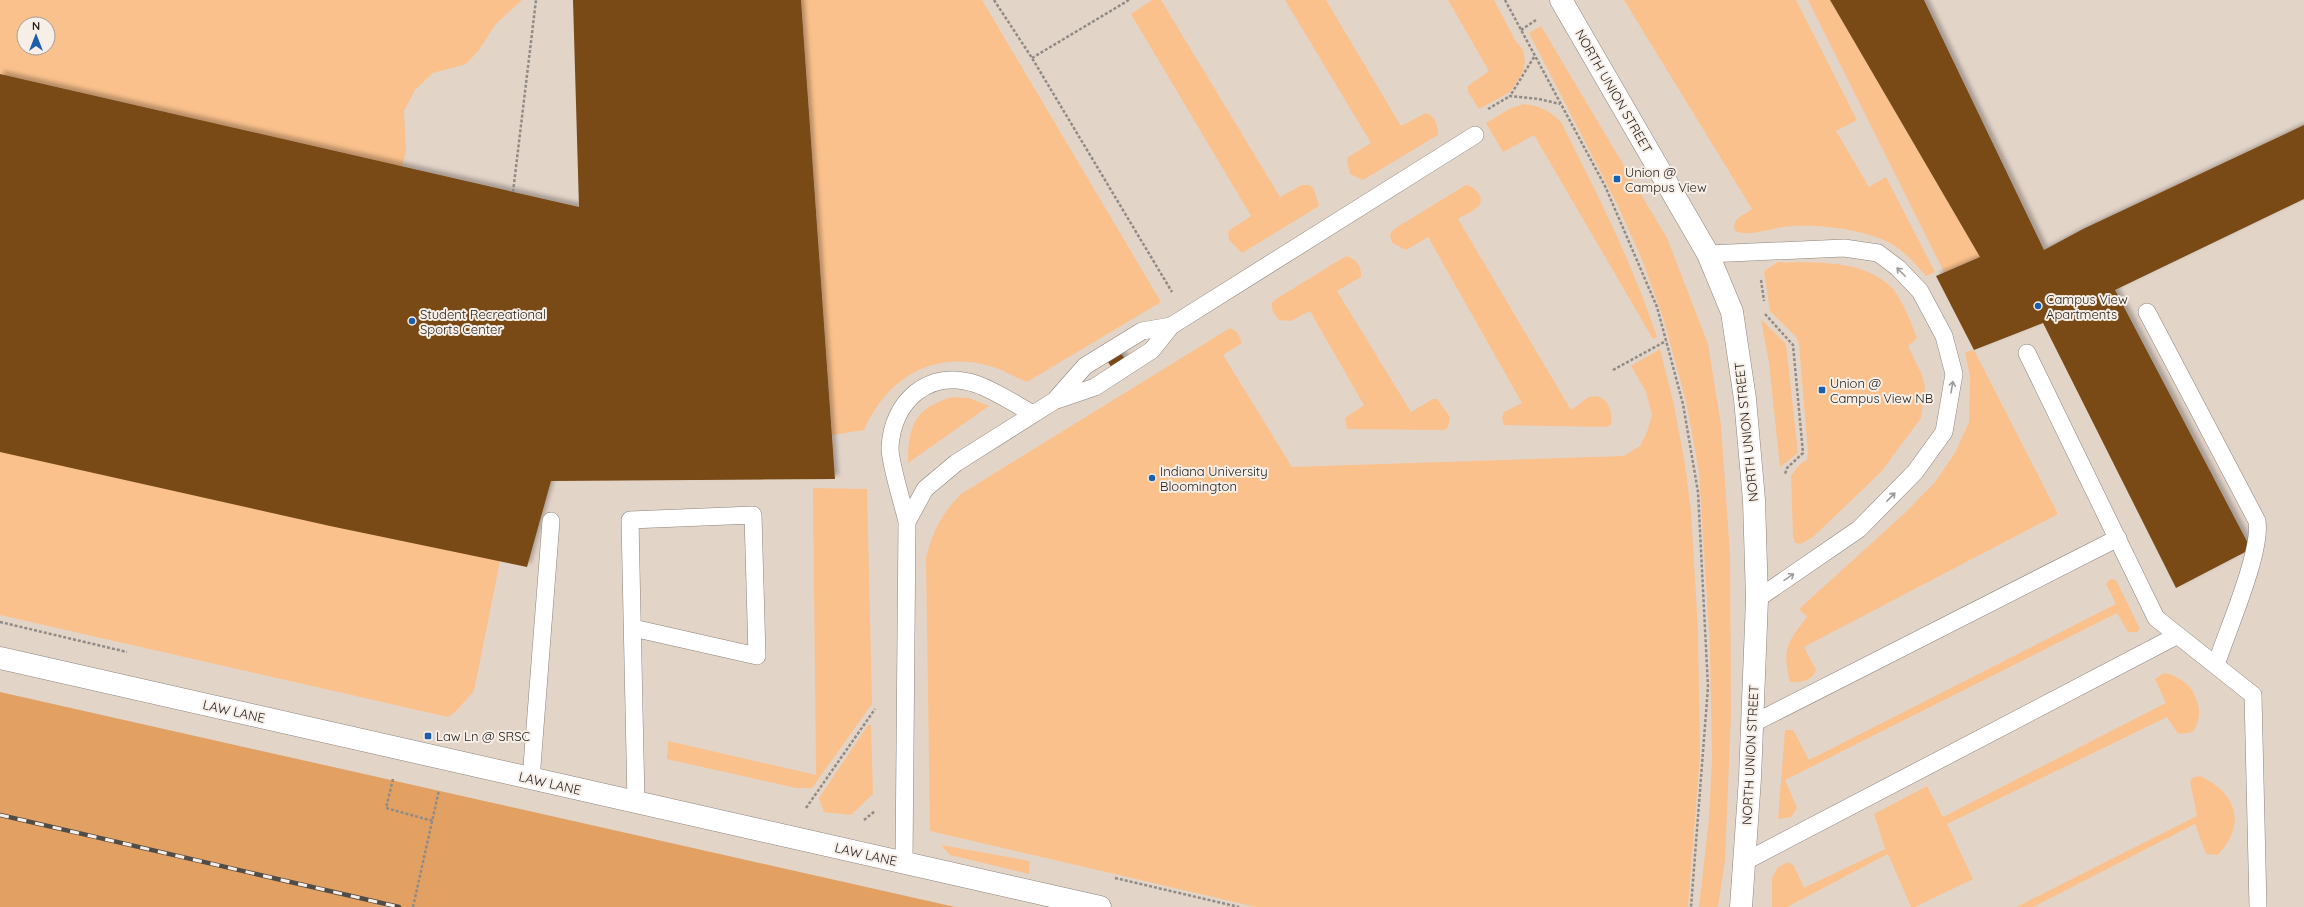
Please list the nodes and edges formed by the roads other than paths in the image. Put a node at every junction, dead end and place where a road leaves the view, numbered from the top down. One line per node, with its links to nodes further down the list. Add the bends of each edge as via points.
1 (1561, 0): 3 (street, NORTH UNION STREET)
2 (1475, 135): 5 (lane)
3 (1708, 254): 12 (street, NORTH UNION STREET, via 1732,312 1745,399 1754,500); 12 (lane, one-way to 3, via 1859,529 1915,472 1944,432 1954,374 1944,336 1920,291 1898,268 1878,253 1844,248)
4 (2147, 312): 16 (lane, via 2257,521 2255,553)
5 (1171, 326): 7 (lane, via 1152,350 1095,387); 7 (lane, via 1142,331 1085,366)
6 (2027, 353): 11 (lane)
7 (1054, 401): 8 (lane)
8 (1033, 414): 10 (lane, via 956,463 925,489); 10 (lane, via 976,384 942,379 913,394 894,420 890,450)
9 (551, 521): 18 (lane)
10 (907, 522): 20 (lane)
11 (2118, 538): 14 (lane, via 2156,618); 17 (lane)
12 (1757, 599): 17 (street, NORTH UNION STREET)
13 (632, 628): 13 (lane, via 630,520 753,515 757,656); 19 (lane)
14 (2178, 635): 16 (lane); 21 (lane)
15 (0, 658): 18 (street, LAW LANE)
16 (2216, 664): 24 (lane, via 2253,695)
17 (1752, 724): 21 (street, NORTH UNION STREET)
18 (531, 779): 19 (street, LAW LANE)
19 (636, 802): 20 (street, LAW LANE)
20 (904, 862): 22 (street, LAW LANE)
21 (1744, 862): 23 (street, NORTH UNION STREET)
22 (1100, 907)
23 (1740, 907)
24 (2258, 907)

